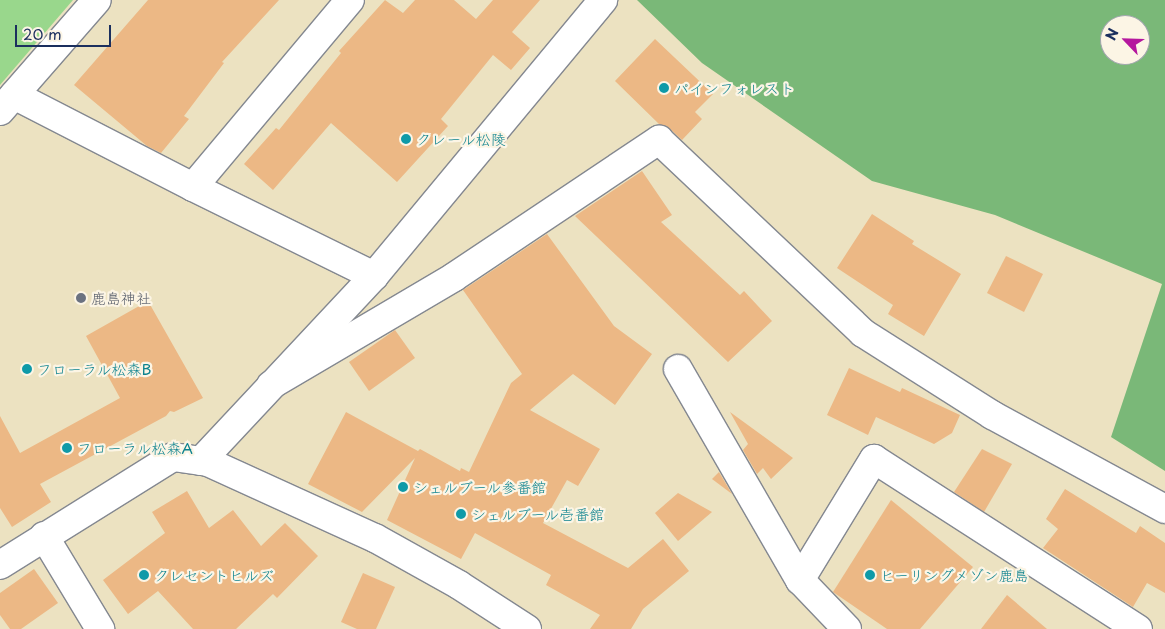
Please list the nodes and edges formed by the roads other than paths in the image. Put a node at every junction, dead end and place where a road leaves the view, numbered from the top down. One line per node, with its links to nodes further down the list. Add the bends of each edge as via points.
1 (97, 0): 4 (street)
2 (350, 0): 5 (street)
3 (603, 0): 6 (street)
4 (7, 103): 5 (street)
5 (193, 187): 6 (street)
6 (374, 276): 8 (street)
7 (678, 369): 13 (street)
8 (271, 385): 9 (street); 10 (street, via 454,277 659,140 863,333 992,415)
9 (201, 461): 11 (street, via 173,457); 15 (street, via 375,538 459,585)
10 (1165, 509)
11 (44, 536): 12 (street); 14 (street)
12 (0, 564)
13 (800, 580): 16 (street); 17 (street, via 874,458)
14 (100, 629)
15 (527, 629)
16 (847, 629)
17 (1138, 629)

